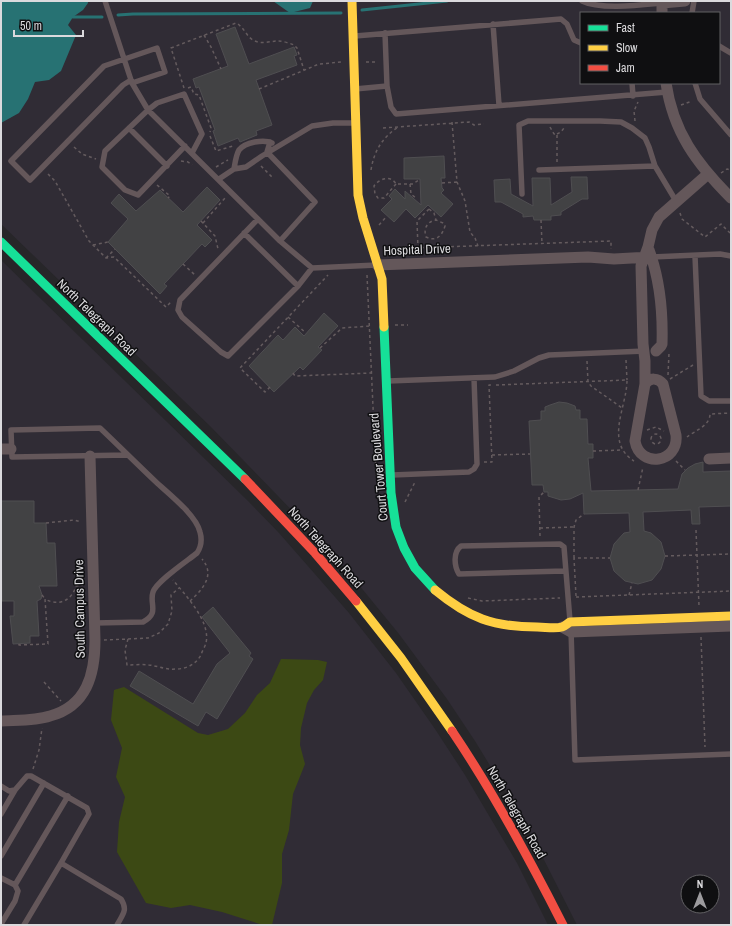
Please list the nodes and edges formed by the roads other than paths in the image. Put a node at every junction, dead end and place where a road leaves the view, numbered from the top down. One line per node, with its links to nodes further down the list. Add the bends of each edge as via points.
1 (104, 1): 14 (lane)
2 (352, 1): 10 (main road, Hospital Drive)
3 (582, 1): 6 (lane, via 599,6)
4 (686, 1): 6 (street)
5 (694, 1): 7 (lane)
6 (662, 6)
7 (692, 12)
8 (493, 24): 9 (lane); 11 (lane, via 561,19 567,24 574,40); 22 (lane)
9 (385, 33): 10 (lane); 18 (lane)
10 (353, 36): 20 (main road, Hospital Drive)
11 (580, 43)
12 (720, 47): 13 (lane)
13 (731, 53)
14 (124, 58): 15 (lane); 15 (lane, via 157,48 166,72); 15 (lane, via 104,66 11,161 30,180 123,85)
15 (132, 81): 23 (lane)
16 (632, 84): 21 (lane)
17 (694, 84): 26 (lane, via 700,99)
18 (387, 86): 20 (lane); 22 (lane, via 391,107 396,114)
19 (667, 88): 21 (lane); 36 (street, via 682,136 693,154)
20 (354, 89): 24 (main road, Hospital Drive)
21 (633, 96): 22 (lane)
22 (499, 105)
23 (148, 110): 25 (lane); 28 (lane); 31 (lane, via 157,103 184,94 202,134)
24 (355, 123): 29 (lane, via 312,126); 48 (main road, Hospital Drive, via 359,201)
25 (129, 128): 32 (lane); 32 (lane, via 105,151 102,167 125,190 138,195)
26 (731, 135)
27 (270, 142): 29 (lane); 30 (lane); 34 (lane, via 261,140 244,146 239,150)
28 (185, 146): 31 (lane); 32 (lane)
29 (278, 146): 30 (lane)
30 (268, 152): 34 (lane, via 246,168); 43 (lane, via 316,202)
31 (192, 153): 37 (lane)
32 (167, 166)
33 (656, 166): 35 (lane); 38 (lane, via 645,138 621,122 528,121 519,125); 40 (lane)
34 (234, 169): 37 (lane)
35 (538, 170)
36 (712, 175): 39 (street); 40 (street)
37 (218, 179): 41 (lane)
38 (522, 194)
39 (731, 198)
40 (677, 205): 45 (street, via 663,212 656,221 650,234)
41 (258, 219): 42 (lane); 43 (lane)
42 (244, 233): 50 (lane); 50 (lane, via 180,300 178,310 182,317 228,356)
43 (280, 241): 49 (lane)
44 (1, 242): 83 (main road, North Telegraph Road, via 269,503 361,607 420,684 470,758 521,844)
45 (648, 254): 46 (lane); 48 (street, Hospital Drive, via 614,259 588,257); 51 (street, via 641,266); 52 (street, via 660,289 662,344)
46 (695, 256): 47 (lane); 56 (lane, via 700,396 709,402)
47 (731, 256)
48 (377, 265): 49 (lane); 54 (main road, Court Tower Boulevard, via 382,279)
49 (312, 268): 50 (lane)
50 (298, 286)
51 (644, 351): 52 (lane); 53 (lane, via 544,356 501,375); 55 (street)
52 (656, 351)
53 (474, 378): 54 (lane); 62 (lane, via 474,469 469,472)
54 (386, 381): 62 (main road, Court Tower Boulevard)
55 (645, 384): 55 (street, via 635,444 646,457 660,459 674,448 676,435 663,384 654,379)
56 (731, 401)
57 (6, 449): 58 (lane, via 11,430 100,428); 59 (lane, via 12,457)
58 (128, 455): 59 (lane); 66 (lane, via 191,515 200,532 201,547 161,582 153,593 153,612 147,620)
59 (90, 456): 66 (street, South Campus Drive)
60 (731, 458): 61 (street)
61 (709, 459)
62 (390, 475): 68 (main road, Court Tower Boulevard, via 394,516 404,548 418,572 437,593 466,612 489,622 520,627)
63 (565, 571): 63 (lane, via 564,547 560,544 461,546 457,549 456,568 459,574); 68 (lane)
64 (731, 616): 65 (main road, Court Tower Boulevard)
65 (700, 622): 67 (street, Court Tower Boulevard); 68 (street, Court Tower Boulevard)
66 (95, 623): 69 (street, South Campus Drive, via 94,667 91,680 78,699 57,714 43,718)
67 (731, 626)
68 (568, 627): 70 (lane, via 575,760)
69 (1, 721)
70 (731, 754)
71 (44, 783): 73 (lane, via 27,776); 74 (lane); 76 (lane)
72 (1, 786): 73 (lane, via 9,791)
73 (15, 790): 75 (lane)
74 (68, 796): 77 (lane, via 87,808 88,814); 79 (lane)
75 (1, 814)
76 (1, 856)
77 (61, 863): 81 (lane); 82 (lane, via 121,899 125,911)
78 (1, 878): 79 (lane)
79 (15, 885): 80 (lane, via 18,891 15,901)
80 (1, 924)
81 (24, 925)
82 (117, 925)
83 (563, 925)

